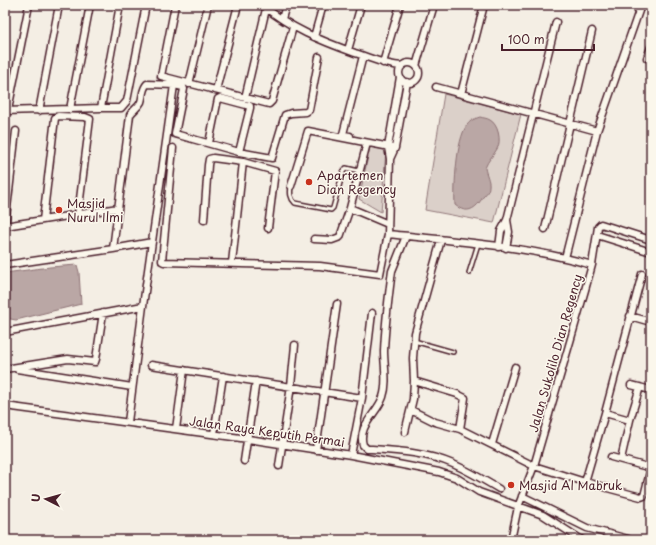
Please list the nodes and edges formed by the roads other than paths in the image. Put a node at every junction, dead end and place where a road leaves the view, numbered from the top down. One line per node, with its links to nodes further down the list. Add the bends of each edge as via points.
1 (29, 5): 39 (street)
2 (59, 5): 40 (street)
3 (90, 5): 38 (street)
4 (120, 5): 37 (street)
5 (146, 5): 37 (street, via 127,101 121,108)
6 (175, 5): 31 (street, via 161,76)
7 (208, 5): 31 (street)
8 (238, 5): 34 (street)
9 (286, 5): 17 (street)
10 (323, 5): 21 (street)
11 (361, 5): 23 (street)
12 (400, 5): 27 (street)
13 (434, 5): 28 (street)
14 (484, 5): 35 (street)
15 (641, 5): 44 (street)
16 (264, 7): 17 (street); 36 (street)
17 (282, 19): 19 (street)
18 (556, 22): 41 (street)
19 (293, 27): 21 (street); 36 (street, via 272,101 269,104)
20 (592, 31): 42 (street)
21 (314, 38): 23 (street)
22 (651, 47): 26 (street)
23 (348, 50): 24 (street)
24 (363, 56): 27 (street); 48 (street, via 343,134 359,138)
25 (319, 57): 52 (street, via 309,110 285,115 273,158)
26 (647, 58)
27 (386, 64): 29 (street); 30 (street)
28 (416, 66): 29 (street, via 409,63); 30 (street, via 417,78 411,82)
29 (401, 67): 30 (street)
30 (402, 79): 49 (street); 51 (street)
31 (189, 84): 34 (street)
32 (174, 85): 45 (street); 46 (street, via 183,87); 57 (street, via 147,84 139,105 131,113)
33 (436, 87): 35 (street)
34 (216, 90): 36 (street)
35 (461, 94): 41 (street)
36 (245, 98)
37 (101, 108): 38 (street)
38 (70, 109): 40 (street)
39 (6, 111): 40 (street)
40 (39, 111)
41 (533, 113): 42 (street); 62 (street)
42 (570, 124): 44 (street); 66 (street)
43 (16, 131): 64 (street)
44 (597, 131): 79 (street)
45 (167, 133): 46 (street); 73 (street)
46 (175, 134): 47 (street)
47 (209, 143): 52 (street); 52 (street, via 218,99 250,106)
48 (363, 143): 49 (street); 55 (street); 56 (street, via 307,131)
49 (388, 146): 51 (street); 53 (street)
50 (173, 148): 80 (street, via 162,261)
51 (395, 148): 53 (street)
52 (239, 152)
53 (390, 159): 63 (street)
54 (243, 162): 61 (street, via 209,159); 65 (street, via 275,171); 80 (street)
55 (359, 171): 56 (lane, via 346,168 343,172 331,210 295,203 290,194); 58 (street)
56 (291, 186)
57 (118, 208): 59 (street); 77 (street)
58 (350, 208): 63 (street); 70 (street, via 340,237 332,240)
59 (78, 215): 60 (street); 60 (street, via 90,119 60,116 55,118)
60 (43, 220): 64 (street)
61 (204, 220)
62 (507, 220): 75 (street, via 501,231); 76 (street, via 509,232)
63 (388, 224): 67 (street)
64 (5, 226)
65 (268, 228)
66 (545, 229)
67 (388, 234): 69 (street, Jalan Sukolilo Dian Regency); 80 (street, via 380,274 320,266)
68 (597, 235): 72 (street, via 602,224); 78 (street); 82 (street)
69 (406, 236): 71 (street, Jalan Sukolilo Dian Regency); 130 (street, via 391,278 384,348 385,389 361,434 363,445 372,449 404,451 437,458)
70 (314, 239)
71 (440, 240): 74 (street, Jalan Sukolilo Dian Regency); 92 (street)
72 (651, 240)
73 (152, 242): 77 (street); 86 (street)
74 (478, 244): 75 (street, Jalan Sukolilo Dian Regency); 83 (lane)
75 (499, 247): 76 (street, Jalan Sukolilo Dian Regency)
76 (506, 248): 79 (street, Jalan Sukolilo Dian Regency)
77 (113, 249): 81 (street)
78 (651, 252)
79 (565, 258): 82 (street, Jalan Sukolilo Dian Regency)
80 (232, 263)
81 (5, 265)
82 (592, 265): 127 (street, Jalan Sukolilo Dian Regency)
83 (469, 273)
84 (642, 274): 89 (street)
85 (337, 304): 107 (street)
86 (143, 306): 87 (street); 104 (street)
87 (103, 313): 91 (street); 97 (street, via 95,362 68,359)
88 (372, 313): 108 (street)
89 (630, 316): 90 (street); 111 (street)
90 (651, 322)
91 (5, 332)
92 (414, 341): 94 (lane); 101 (street)
93 (295, 345): 103 (street)
94 (453, 352)
95 (151, 365): 98 (street)
96 (515, 367): 120 (street)
97 (8, 369): 104 (street)
98 (184, 370): 99 (street); 114 (street)
99 (222, 376): 100 (street); 117 (street)
100 (256, 381): 103 (street); 118 (street)
101 (414, 381): 110 (street); 115 (street, via 465,398)
102 (631, 385): 105 (street)
103 (291, 386): 107 (street); 119 (street)
104 (132, 387): 113 (street)
105 (640, 387): 106 (street); 112 (street)
106 (651, 390)
107 (324, 391): 108 (street); 121 (street)
108 (362, 398): 122 (street)
109 (5, 406): 113 (street, Jalan Raya Keputih Permai)
110 (411, 410): 115 (street, via 435,422); 116 (street)
111 (605, 413): 112 (street); 129 (street)
112 (630, 420): 124 (street)
113 (128, 422): 114 (street, Jalan Raya Keputih Permai)
114 (176, 429): 117 (street, Jalan Raya Keputih Permai)
115 (460, 429): 120 (street)
116 (405, 432)
117 (214, 434): 118 (street, Jalan Raya Keputih Permai)
118 (248, 439): 119 (street, Jalan Raya Keputih Permai); 125 (street)
119 (282, 444): 121 (street, Jalan Raya Keputih Permai); 126 (street)
120 (492, 444): 127 (street)
121 (316, 450): 122 (street, Jalan Raya Keputih Permai)
122 (351, 455): 132 (street, Jalan Raya Keputih Permai, via 449,475 479,492)
123 (611, 457): 124 (street)
124 (621, 459): 128 (street)
125 (244, 461)
126 (279, 466)
127 (534, 466): 129 (street); 131 (street, Jalan Sukolilo Dian Regency)
128 (651, 468): 129 (street, via 643,497)
129 (585, 482)
130 (499, 489)
131 (522, 496): 132 (street, Jalan Sukolilo Dian Regency); 133 (street, via 587,528)
132 (518, 506): 134 (street, Jalan Sukolilo Dian Regency); 135 (street, Jalan Raya Keputih Permai, via 549,518)
133 (628, 539)
134 (510, 540)
135 (582, 540)

